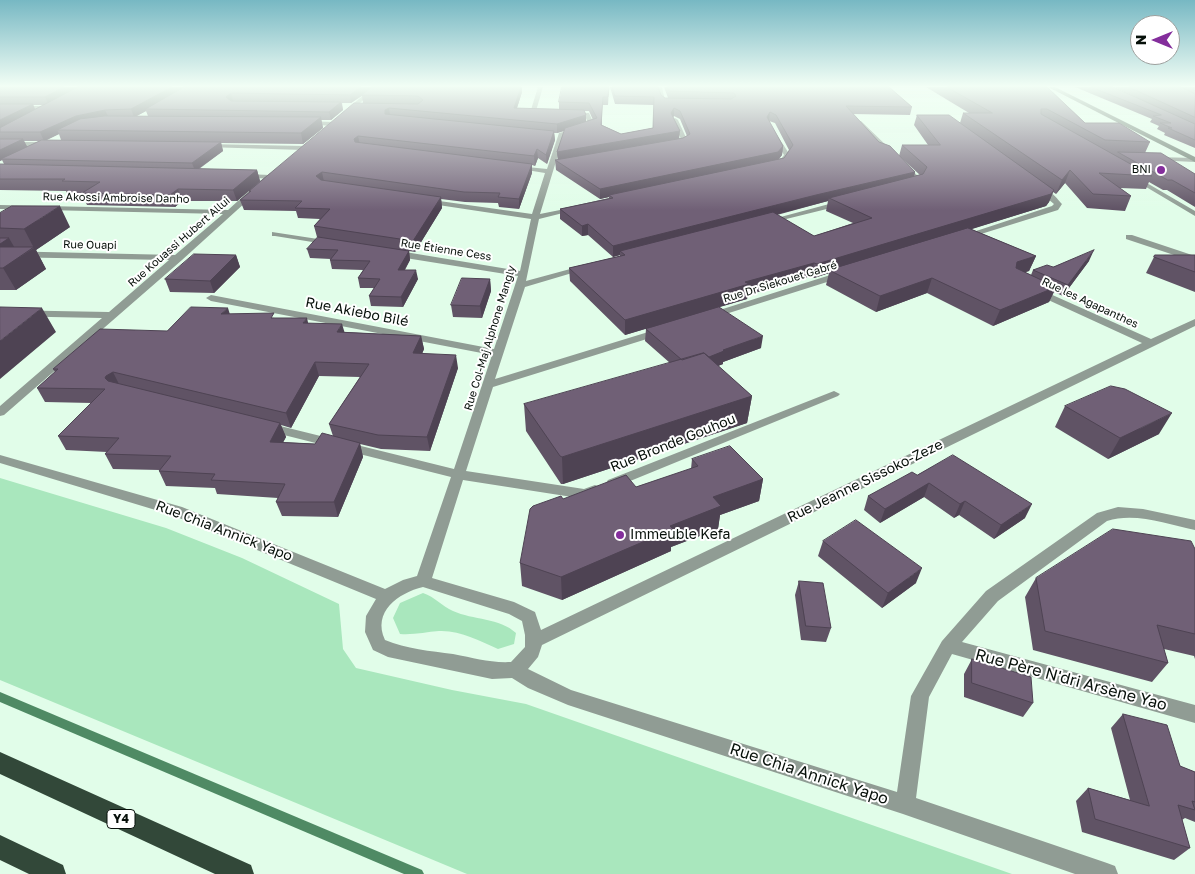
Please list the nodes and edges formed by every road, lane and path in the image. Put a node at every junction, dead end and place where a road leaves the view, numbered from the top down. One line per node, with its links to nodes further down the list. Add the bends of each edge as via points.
1 (328, 128): 8 (street)
2 (585, 128): 19 (street, Rue Col-Maj Alphone Mangly, via 555,137)
3 (679, 128): 12 (street, via 685,142)
4 (772, 128): 17 (street, via 787,155 780,164)
5 (866, 128): 23 (street, via 919,180 916,184)
6 (1131, 128): 16 (main road)
7 (56, 142): 10 (street)
8 (311, 142): 11 (street); 14 (street)
9 (0, 144): 10 (street)
10 (47, 144): 13 (street)
11 (195, 146)
12 (666, 146)
13 (31, 151)
14 (291, 159)
15 (1147, 159): 16 (street)
16 (1195, 160)
17 (771, 166)
18 (509, 167): 19 (street)
19 (553, 168): 30 (street, Rue Col-Maj Alphone Mangly)
20 (1123, 172): 29 (street)
21 (232, 176): 28 (street, Rue Kouassi Hubert Allui, via 274,174)
22 (1031, 182): 34 (street, via 1053,198 1058,204 1055,208)
23 (897, 189)
24 (420, 200): 30 (street)
25 (849, 201): 31 (street)
26 (0, 207): 28 (street, Rue Akossi Ambroise Danho)
27 (582, 207): 30 (street)
28 (231, 212): 38 (street, Rue Kouassi Hubert Allui)
29 (1195, 214)
30 (535, 217): 42 (street, Rue Col-Maj Alphone Mangly)
31 (762, 223)
32 (276, 234): 35 (street)
33 (1130, 237): 39 (street)
34 (950, 241)
35 (342, 245)
36 (380, 251): 42 (street, Rue Étienne Cess)
37 (0, 254): 38 (street, Rue Ouapi)
38 (179, 258): 46 (street, Rue Kouassi Hubert Allui)
39 (1195, 259)
40 (598, 265): 42 (street)
41 (855, 270): 47 (street, Rue Dr Siekouet Gabré)
42 (522, 280): 51 (street, Rue Col-Maj Alphone Mangly)
43 (1024, 285): 50 (street, Rue les Agapanthes)
44 (211, 298): 51 (street, Rue Akiebo Bilé)
45 (0, 313): 46 (street)
46 (112, 315): 54 (street, Rue Kouassi Hubert Allui)
47 (703, 318)
48 (1195, 322): 50 (street, Rue Jeanne Sissoko-Zeze)
49 (674, 327): 52 (street)
50 (1150, 343): 61 (street, Rue Jeanne Sissoko-Zeze)
51 (497, 353): 52 (street, Rue Col-Maj Alphone Mangly)
52 (489, 385): 57 (street, Rue Col-Maj Alphone Mangly)
53 (834, 394): 57 (street, Rue Bronde Gouhou, via 585,494)
54 (0, 412)
55 (252, 424): 57 (street, Rue Bronde Gouhou)
56 (0, 459): 60 (street, Rue Chia Annick Yapo, via 177,511)
57 (460, 475): 59 (street, Rue Col-Maj Alphone Mangly)
58 (1195, 525): 62 (street, via 1143,514 1118,512 1102,517 992,596)
59 (423, 581): 60 (street); 61 (street, via 514,609 529,618)
60 (386, 596): 63 (street, via 374,616 373,632 379,645 394,652 492,672)
61 (536, 640): 63 (street, via 533,650)
62 (948, 646): 64 (street, Rue Père N'dri Arsène Yao); 66 (street, via 920,696)
63 (515, 670): 66 (street, Rue Chia Annick Yapo, via 568,697)
64 (1195, 714)
65 (0, 764): 69 (highway, Y4)
66 (903, 804): 70 (street, Rue Chia Annick Yapo)
67 (0, 847): 68 (highway)
68 (54, 874)
69 (242, 874)
70 (1107, 874)

